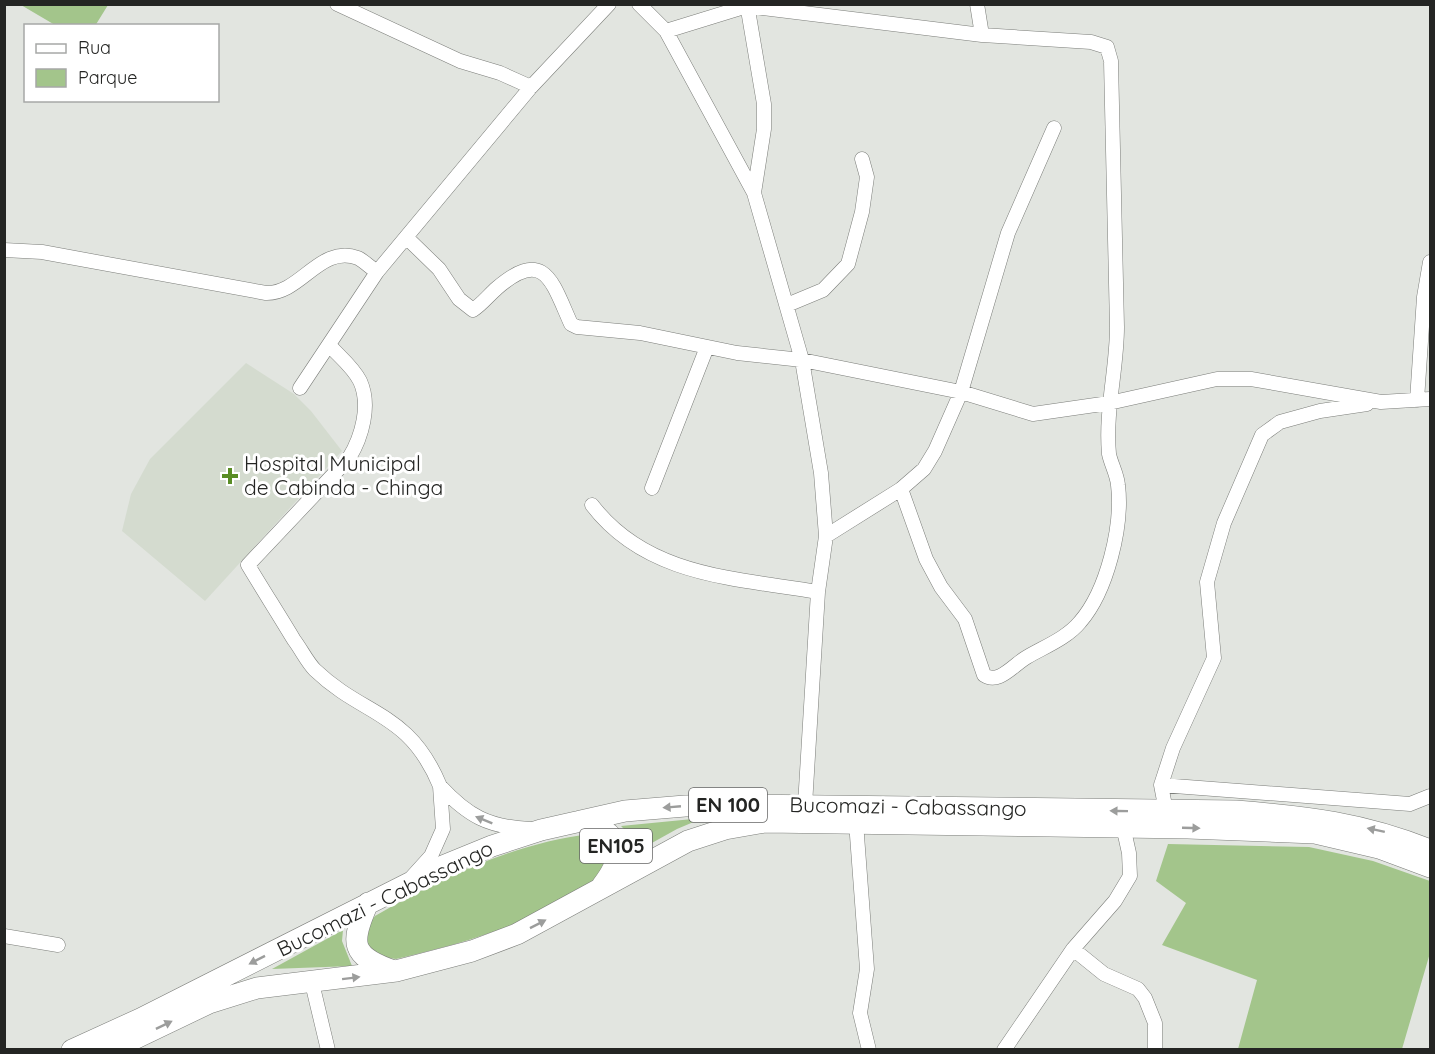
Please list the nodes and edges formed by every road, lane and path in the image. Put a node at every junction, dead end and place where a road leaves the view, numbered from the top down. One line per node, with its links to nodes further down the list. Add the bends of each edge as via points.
1 (337, 4): 8 (street, via 460,61)
2 (609, 4): 8 (street)
3 (639, 4): 6 (street)
4 (978, 4): 7 (street)
5 (747, 5): 6 (street); 7 (street); 11 (street, via 764,104)
6 (666, 31): 11 (street)
7 (982, 35): 24 (street, via 1091,42 1107,47 1112,61 1118,327)
8 (531, 87): 12 (street)
9 (1054, 128): 21 (street, via 1008,233)
10 (862, 159): 16 (street, via 867,177 848,264 823,290)
11 (754, 193): 16 (street)
12 (406, 237): 15 (street); 18 (street, via 439,269 459,299 474,310 521,269 531,268 553,284 571,324)
13 (4, 250): 15 (street, via 42,252 266,293 279,293 324,260 357,258)
14 (1431, 262): 22 (street, via 1424,297)
15 (377, 272): 17 (street)
16 (787, 305): 19 (street)
17 (329, 345): 20 (street); 31 (street, via 360,381 364,412 357,444 349,458 248,565 312,667 331,685 390,719 413,739 431,763)
18 (707, 347): 19 (street); 25 (street)
19 (802, 360): 21 (street); 28 (street, via 822,473)
20 (300, 388)
21 (962, 392): 24 (street, via 1033,414); 26 (street, via 936,450 924,469)
22 (1424, 399): 23 (street)
23 (1381, 402): 24 (street, via 1251,379 1217,379); 30 (street, via 1320,411 1280,422 1262,435 1224,524 1207,582 1214,658 1173,748)
24 (1109, 403): 26 (street, via 1109,456 1117,478 1120,513 1099,596 1079,624 999,678 984,675 965,619 926,559)
25 (652, 489)
26 (901, 489): 28 (street)
27 (592, 505): 29 (street, via 625,538 682,568)
28 (826, 536): 29 (street)
29 (819, 592): 33 (street)
30 (1161, 785): 32 (street, via 1410,804); 34 (street)
31 (440, 786): 38 (street, one-way to 31, via 505,828 479,819 460,807); 41 (street, via 443,829 431,856)
32 (1431, 796)
33 (805, 805): 34 (main road, Bucomazi - Cabassango / EN 100, one-way to 33); 35 (main road, Bucomazi - Cabassango / EN 100, one-way to 35, via 685,806 626,811)
34 (1166, 811): 39 (main road, Bucomazi - Cabassango / EN 100, one-way to 34, via 1387,833 1316,818 1236,811)
35 (576, 821): 38 (main road, Bucomazi - Cabassango / EN 100); 42 (main road, EN105, via 601,826 618,849 616,868)
36 (856, 822): 37 (main road, Bucomazi - Cabassango / EN 100); 42 (main road, Bucomazi - Cabassango / EN 100, via 765,822 725,829 679,846); 52 (street, via 867,969 860,1013)
37 (1123, 826): 40 (main road, Bucomazi - Cabassango / EN 100, one-way to 40, via 1316,833 1379,848); 46 (street, via 1130,876 1115,901)
38 (541, 830): 41 (main road, Bucomazi - Cabassango / EN 100, via 462,858)
39 (1431, 850)
40 (1431, 867)
41 (403, 886): 43 (main road, Bucomazi - Cabassango / EN 100)
42 (598, 891): 47 (main road, Bucomazi - Cabassango / EN 100, one-way to 42, via 428,965 517,934)
43 (368, 903): 47 (main road, via 357,928 358,949 370,963); 49 (main road, Bucomazi - Cabassango / EN 100, one-way to 49)
44 (4, 936): 45 (street)
45 (58, 945)
46 (1073, 949): 53 (street); 54 (street, via 1104,974 1138,989 1155,1023)
47 (396, 971): 48 (main road, Bucomazi - Cabassango / EN 100, one-way to 47)
48 (312, 983): 50 (main road, Bucomazi - Cabassango / EN 100, one-way to 48, via 234,994); 51 (street)
49 (72, 1050)
50 (111, 1050)
51 (328, 1050)
52 (869, 1050)
53 (1004, 1050)
54 (1155, 1050)

